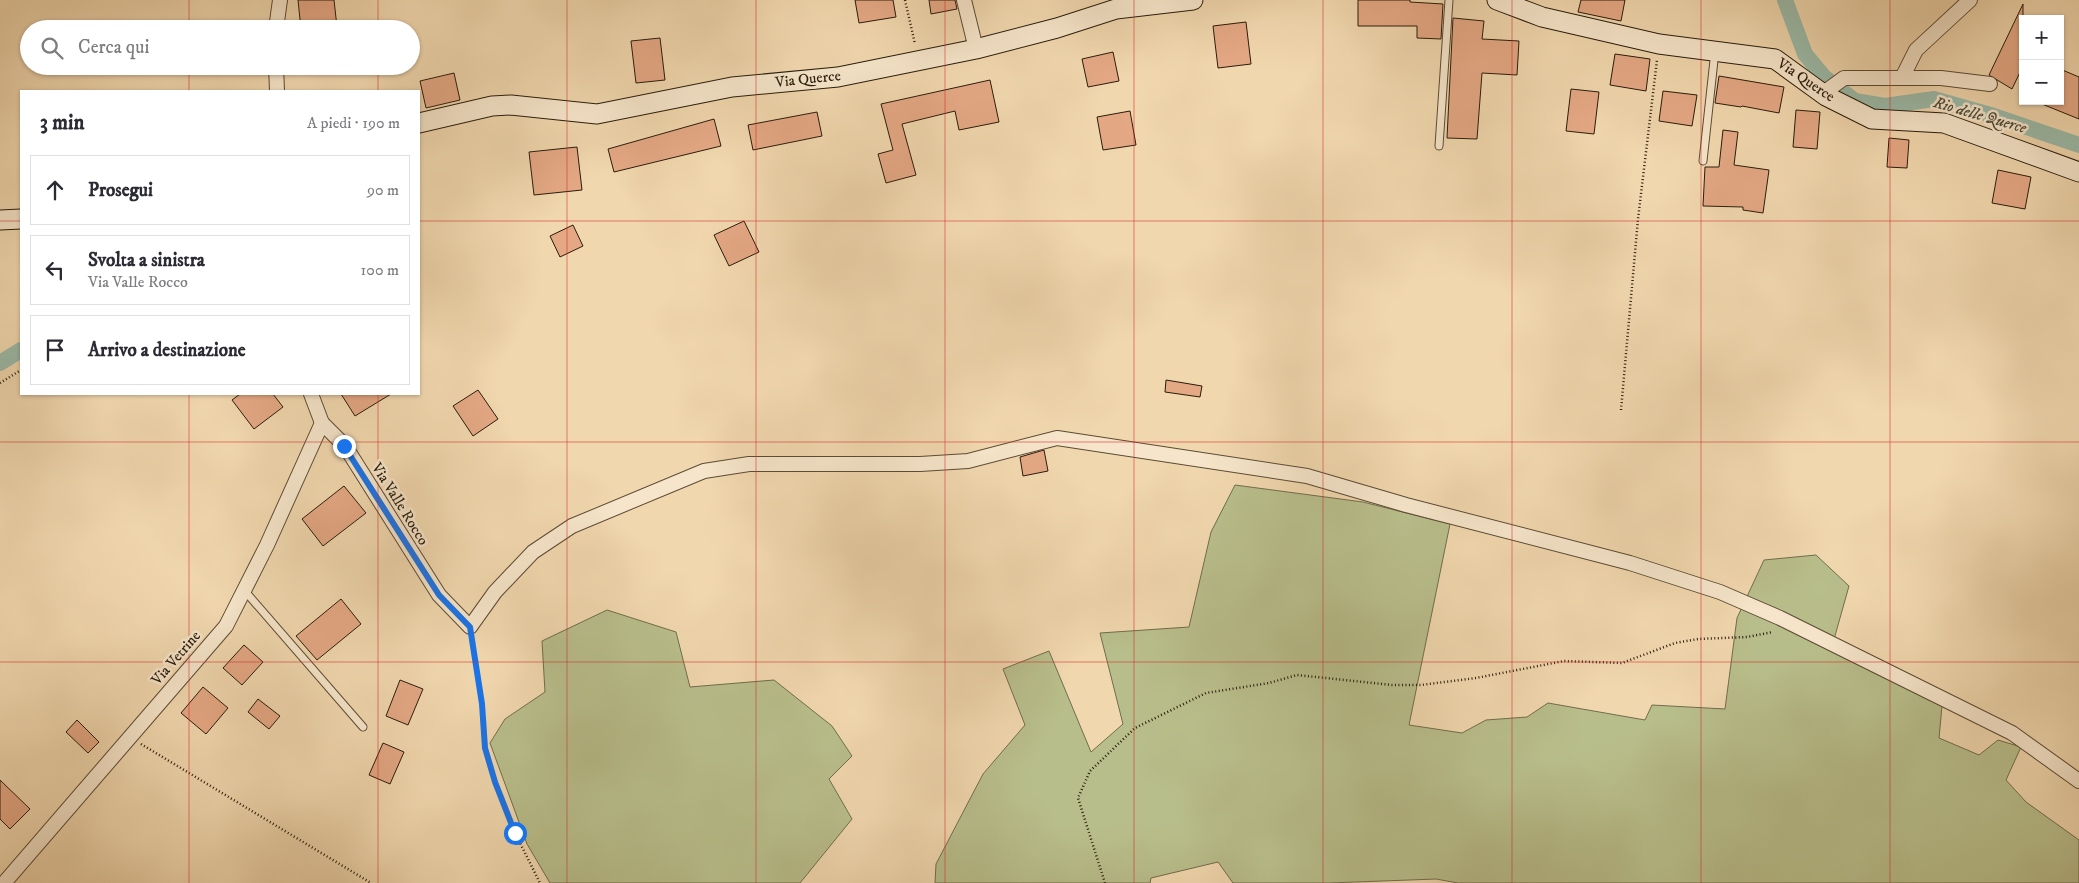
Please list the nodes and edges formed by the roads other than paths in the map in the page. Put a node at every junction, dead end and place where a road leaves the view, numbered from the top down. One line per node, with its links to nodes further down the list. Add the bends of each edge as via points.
1 (280, 0): 7 (street)
2 (964, 0): 8 (street)
3 (1193, 0): 8 (street, Via Querce, via 1116,9)
4 (1450, 0): 16 (lane)
5 (1497, 0): 9 (street, Via Querce, via 1542,17 1659,44)
6 (1970, 0): 11 (street, via 1916,50)
7 (277, 20)
8 (976, 49): 15 (street, Via Querce, via 838,77 714,90 597,114 511,105 492,106)
9 (1715, 51): 14 (street, Via Querce, via 1775,59); 17 (lane)
10 (276, 75): 13 (street)
11 (1902, 78): 12 (street, via 1941,78); 14 (street, via 1844,78)
12 (1990, 84)
13 (277, 90)
14 (1828, 92): 18 (street, Via Querce, via 1872,120 1944,123)
15 (420, 123)
16 (1439, 146)
17 (1703, 162)
18 (2079, 172)
19 (20, 219): 20 (street)
20 (0, 220)
21 (311, 395): 22 (street, Via Valle Rocco)
22 (322, 423): 23 (street, Via Vetrine); 25 (street, Via Valle Rocco, via 344,446 439,595 470,627 495,592 541,547 572,526 704,472 749,464 968,461 1056,438 1307,476 1630,563 1720,592 1794,624 2012,732)
23 (244, 590): 24 (lane); 26 (street, Via Vetrine, via 226,626)
24 (363, 727)
25 (2079, 781)
26 (4, 883)

